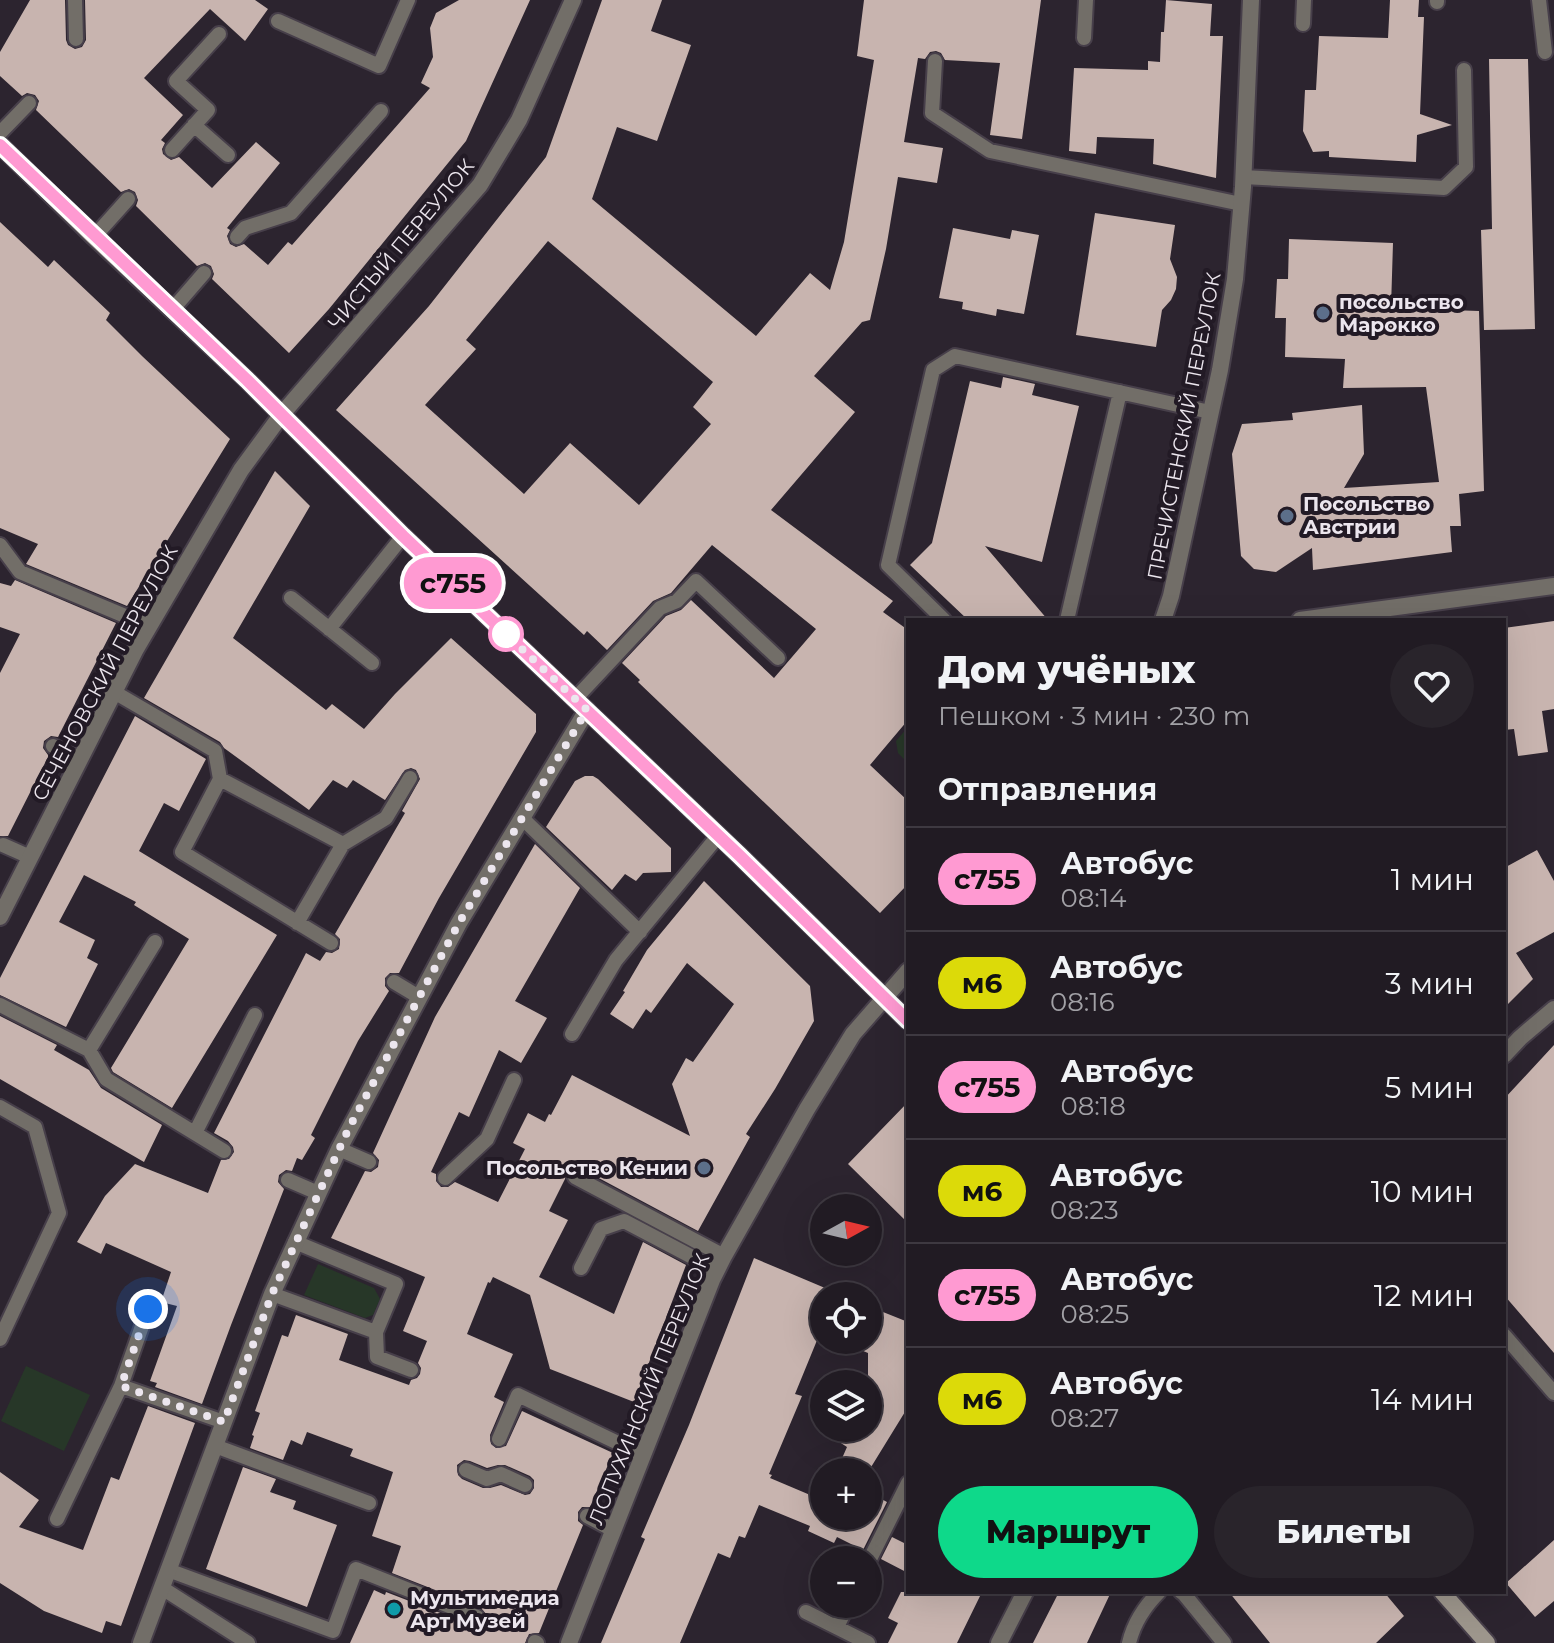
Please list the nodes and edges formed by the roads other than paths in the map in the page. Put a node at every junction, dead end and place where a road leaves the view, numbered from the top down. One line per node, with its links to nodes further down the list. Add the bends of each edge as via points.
1 (75, 0): 12 (lane)
2 (408, 0): 8 (lane, via 379,66)
3 (573, 0): 32 (street, ЧИСТЫЙ ПЕРЕУЛОК, via 519,120 480,185)
4 (1086, 0): 11 (lane)
5 (1251, 0): 23 (street, ПРЕЧИСТЕНСКИЙ ПЕРЕУЛОК)
6 (1304, 0): 9 (lane)
7 (1539, 0): 13 (lane)
8 (278, 21)
9 (1303, 24)
10 (219, 34): 18 (lane, via 176,81 208,110)
11 (1084, 38)
12 (76, 39)
13 (1545, 52)
14 (935, 61): 25 (lane, via 932,113 990,151)
15 (1464, 70): 23 (lane, via 1466,167 1444,188)
16 (29, 103): 19 (lane)
17 (381, 111): 27 (lane, via 291,213 245,228)
18 (194, 125): 21 (lane); 22 (lane)
19 (0, 133)
20 (0, 145): 26 (main road)
21 (172, 150)
22 (228, 155)
23 (1243, 177): 25 (street, ПРЕЧИСТЕНСКИЙ ПЕРЕУЛОК)
24 (128, 199): 26 (lane)
25 (1241, 204): 31 (street, ПРЕЧИСТЕНСКИЙ ПЕРЕУЛОК, via 1228,327)
26 (94, 237): 29 (main road)
27 (237, 237)
28 (204, 273): 29 (lane)
29 (172, 310): 32 (main road)
30 (1120, 392): 31 (lane); 37 (lane, via 955,356 933,370 888,565); 38 (lane)
31 (1210, 412): 39 (street, ПРЕЧИСТЕНСКИЙ ПЕРЕУЛОК)
32 (282, 414): 33 (main road); 41 (street, СЕЧЕНОВСКИЙ ПЕРЕУЛОК, via 241,470)
33 (403, 536): 42 (lane); 46 (main road)
34 (0, 545): 41 (lane, via 20,572)
35 (1554, 586): 40 (street)
36 (291, 598): 42 (lane)
37 (942, 618)
38 (1067, 618)
39 (1164, 618)
40 (1315, 618)
41 (149, 626): 45 (street, СЕЧЕНОВСКИЙ ПЕРЕУЛОК)
42 (329, 629): 44 (lane)
43 (778, 658): 46 (lane, via 696,581 677,601 660,608)
44 (372, 663)
45 (114, 692): 48 (street, СЕЧЕНОВСКИЙ ПЕРЕУЛОК); 50 (lane, via 215,751)
46 (581, 705): 51 (street); 52 (main road)
47 (53, 746): 48 (lane)
48 (80, 759): 55 (street, СЕЧЕНОВСКИЙ ПЕРЕУЛОК)
49 (410, 778): 53 (lane, via 386,818)
50 (220, 779): 53 (lane); 57 (lane, via 182,852)
51 (522, 818): 58 (lane); 63 (street)
52 (718, 836): 58 (lane); 64 (main road)
53 (343, 844): 57 (lane)
54 (3, 845): 55 (lane)
55 (30, 857): 56 (street, СЕЧЕНОВСКИЙ ПЕРЕУЛОК)
56 (0, 917)
57 (297, 923): 60 (lane)
58 (640, 932): 69 (lane, via 616,960)
59 (155, 942): 70 (lane)
60 (331, 943)
61 (906, 973): 64 (street)
62 (394, 982): 63 (lane)
63 (419, 997): 75 (street)
64 (885, 997): 68 (main road); 83 (street, ЛОПУХИНСКИЙ ПЕРЕУЛОК, via 835,1062)
65 (0, 1005): 70 (lane)
66 (1554, 1009): 71 (street)
67 (255, 1015): 74 (lane)
68 (906, 1019)
69 (572, 1034)
70 (89, 1050): 74 (lane, via 106,1079)
71 (1506, 1053)
72 (514, 1080): 79 (lane, via 487,1139)
73 (0, 1107): 89 (lane, via 35,1127 59,1213)
74 (195, 1133): 76 (lane)
75 (339, 1149): 77 (lane); 81 (street)
76 (224, 1151)
77 (369, 1162)
78 (575, 1177): 83 (lane)
79 (445, 1178)
80 (288, 1180): 81 (lane)
81 (318, 1193): 82 (street)
82 (295, 1242): 85 (street); 87 (lane, via 396,1284)
83 (720, 1263): 84 (lane, via 624,1221 601,1229); 96 (street, ЛОПУХИНСКИЙ ПЕРЕУЛОК)
84 (581, 1268)
85 (272, 1294): 87 (lane); 93 (street)
86 (148, 1309): 91 (lane)
87 (376, 1332): 90 (lane, via 377,1357)
88 (1506, 1337): 92 (lane)
89 (0, 1339)
90 (411, 1370)
91 (121, 1386): 93 (lane); 102 (lane)
92 (1554, 1393)
93 (224, 1422): 95 (street)
94 (499, 1439): 96 (lane, via 518,1395)
95 (215, 1446): 100 (lane); 105 (street)
96 (643, 1455): 103 (street, ЛОПУХИНСКИЙ ПЕРЕУЛОК)
97 (466, 1470): 98 (lane, via 487,1479 501,1474)
98 (525, 1485)
99 (906, 1487): 104 (lane)
100 (369, 1503)
101 (587, 1516): 103 (lane)
102 (57, 1519)
103 (613, 1530): 117 (street, ЛОПУХИНСКИЙ ПЕРЕУЛОК)
104 (876, 1546)
105 (168, 1570): 106 (street); 112 (lane, via 333,1631 356,1569)
106 (162, 1588): 115 (street); 116 (lane)
107 (1024, 1594): 119 (street)
108 (1157, 1594): 120 (lane, via 1143,1608)
109 (1184, 1594): 121 (lane)
110 (1444, 1594): 122 (main road)
111 (806, 1612): 114 (lane)
112 (477, 1617)
113 (841, 1618): 114 (lane)
114 (837, 1627): 118 (lane)
115 (141, 1643)
116 (248, 1643)
117 (569, 1643)
118 (868, 1643)
119 (999, 1643)
120 (1129, 1643)
121 (1224, 1643)
122 (1487, 1643)

